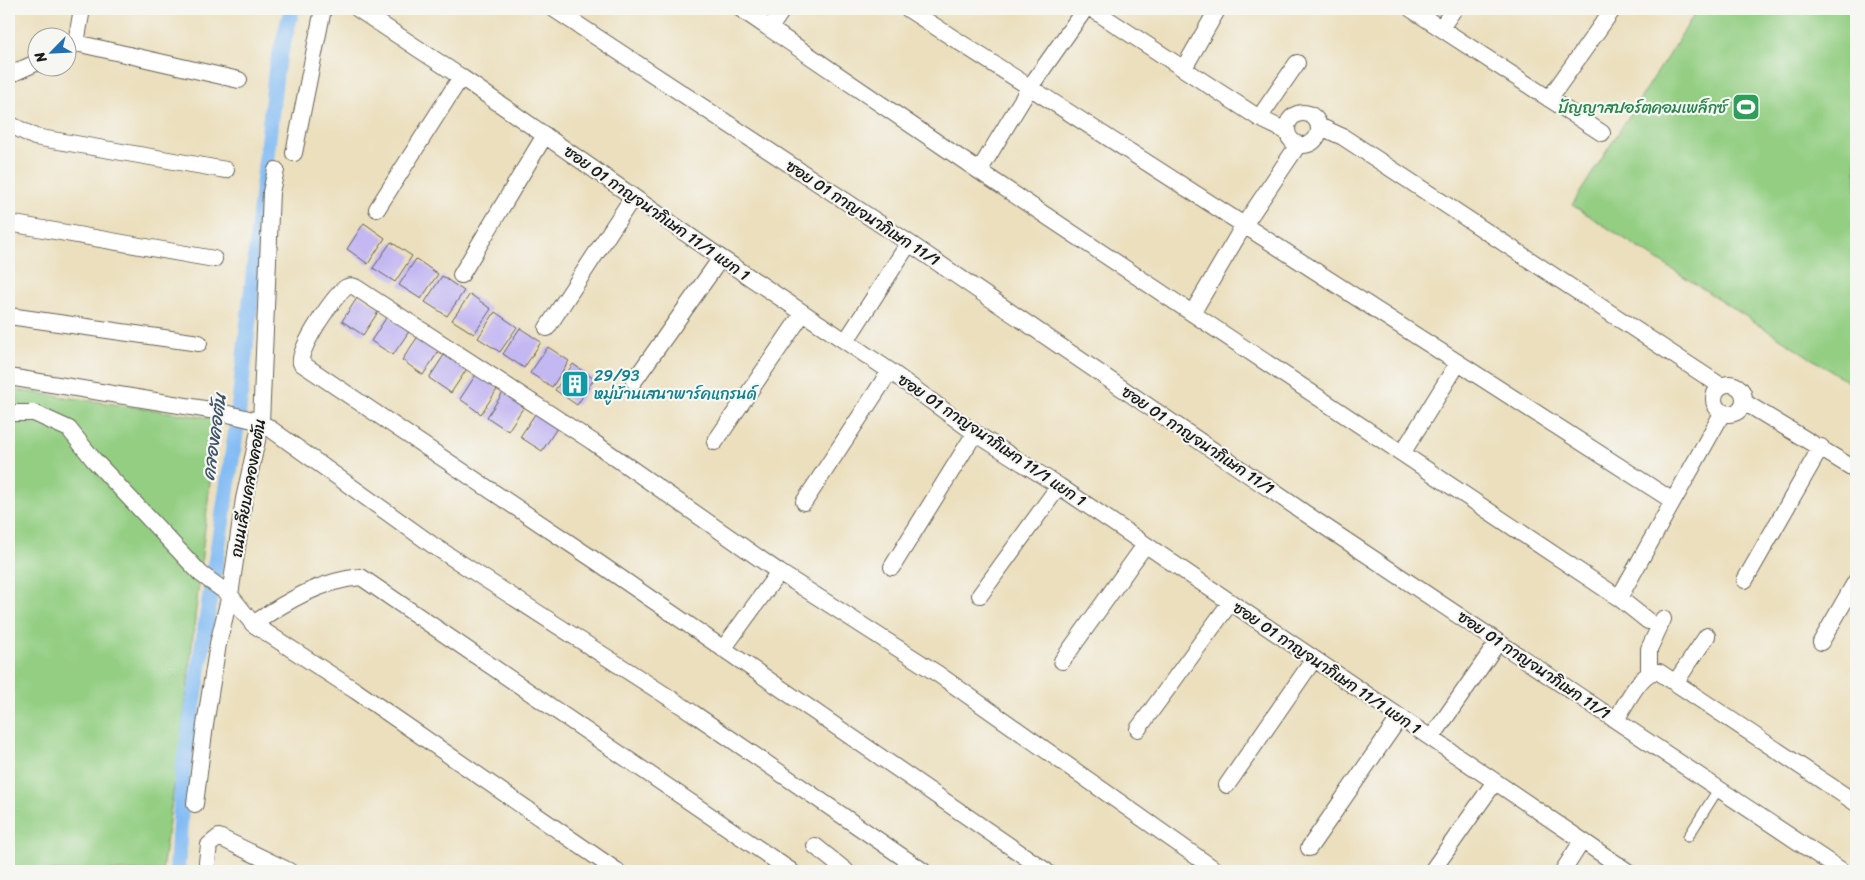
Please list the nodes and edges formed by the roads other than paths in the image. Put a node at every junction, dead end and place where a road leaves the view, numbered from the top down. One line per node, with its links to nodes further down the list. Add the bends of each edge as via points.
1 (82, 9): 13 (street)
2 (323, 9): 32 (street)
3 (358, 9): 21 (street, ซอย 01 กาญจนาภิเษก 11/1 แยก 1)
4 (554, 9): 40 (street, ซอย 01 กาญจนาภิเษก 11/1)
5 (741, 9): 14 (street)
6 (783, 9): 14 (street)
7 (908, 9): 23 (street)
8 (1411, 9): 15 (street)
9 (1454, 9): 15 (street)
10 (1613, 9): 24 (street)
11 (1094, 10): 19 (street); 23 (street)
12 (1216, 12): 19 (street)
13 (77, 28)
14 (770, 28): 35 (street)
15 (1441, 28): 24 (street)
16 (78, 46): 22 (street)
17 (1297, 63): 25 (street)
18 (28, 66): 20 (street)
19 (1184, 68): 25 (street)
20 (9, 75)
21 (461, 77): 30 (street, ซอย 01 กาญจนาภิเษก 11/1 แยก 1); 37 (street)
22 (239, 80)
23 (1030, 87): 35 (street); 39 (street)
24 (1549, 99): 29 (street)
25 (1259, 118): 28 (street)
26 (9, 124): 33 (street, via 35,137)
27 (1319, 126): 28 (street, via 1311,115 1304,112 1291,118); 31 (street, via 1316,139); 54 (street, via 1343,138)
28 (1286, 131): 31 (street, via 1292,142)
29 (1602, 134)
30 (545, 135): 36 (street, ซอย 01 กาญจนาภิเษก 11/1 แยก 1); 43 (street)
31 (1298, 145): 39 (street)
32 (294, 153)
33 (226, 170)
34 (276, 170): 58 (street, ถนนเลียบคลองคอตัน, via 271,192)
35 (979, 171): 44 (street)
36 (633, 197): 41 (street, ซอย 01 กาญจนาภิเษก 11/1 แยก 1); 47 (street)
37 (376, 209)
38 (9, 223): 42 (street)
39 (1244, 225): 44 (street); 50 (street)
40 (909, 243): 48 (street); 78 (street, ซอย 01 กาญจนาภิเษก 11/1)
41 (721, 258): 45 (street, ซอย 01 กาญจนาภิเษก 11/1 แยก 1); 53 (street)
42 (214, 259)
43 (461, 275)
44 (1193, 312): 62 (street)
45 (803, 313): 48 (street, ซอย 01 กาญจนาภิเษก 11/1 แยก 1); 60 (street)
46 (9, 316): 49 (street)
47 (547, 328)
48 (846, 341): 51 (street, ซอย 01 กาญจนาภิเษก 11/1 แยก 1)
49 (199, 343)
50 (1458, 363): 62 (street); 65 (street)
51 (890, 371): 59 (street, ซอย 01 กาญจนาภิเษก 11/1 แยก 1); 66 (street)
52 (9, 377): 58 (street, via 216,411)
53 (634, 381)
54 (1721, 386): 55 (street, via 1735,385 1741,389); 56 (street, via 1715,403)
55 (1744, 402): 56 (street, via 1736,412); 61 (street)
56 (1723, 412): 65 (street)
57 (9, 413): 72 (street, via 34,413 69,429 201,574)
58 (256, 422): 72 (street, ถนนเลียบคลองคอตัน); 103 (street, via 434,546 693,713)
59 (975, 433): 64 (street, ซอย 01 กาญจนาภิเษก 11/1 แยก 1); 68 (street)
60 (714, 442)
61 (1821, 447): 63 (street); 70 (street)
62 (1403, 452): 74 (street)
63 (1856, 470)
64 (1059, 486): 67 (street, ซอย 01 กาญจนาภิเษก 11/1 แยก 1); 73 (street)
65 (1673, 501): 74 (street)
66 (804, 502)
67 (1145, 545): 75 (street, ซอย 01 กาญจนาภิเษก 11/1 แยก 1); 82 (street)
68 (892, 567)
69 (778, 572): 80 (street); 80 (street, via 593,442 355,287 349,286 341,292 317,324 300,356 301,363); 105 (street, via 938,674)
70 (1745, 580)
71 (1856, 581): 79 (street)
72 (225, 592): 76 (street); 93 (street, ถนนเลียบคลองคอตัน)
73 (980, 596)
74 (1619, 598): 83 (street, via 1656,620 1649,649)
75 (1230, 603): 81 (street, ซอย 01 กาญจนาภิเษก 11/1 แยก 1); 87 (street)
76 (254, 624): 100 (street); 101 (street, via 283,604 332,583 361,577)
77 (1707, 636): 84 (street)
78 (1498, 642): 86 (street, ซอย 01 กาญจนาภิเษก 11/1); 88 (street)
79 (1821, 642)
80 (723, 649): 104 (street)
81 (1314, 659): 85 (street, ซอย 01 กาญจนาภิเษก 11/1 แยก 1); 90 (street)
82 (1062, 661)
83 (1649, 672): 84 (street, via 1659,672); 86 (street)
84 (1675, 682): 92 (street)
85 (1400, 717): 88 (street, ซอย 01 กาญจนาภิเษก 11/1 แยก 1); 97 (street)
86 (1616, 720): 91 (street, ซอย 01 กาญจนาภิเษก 11/1)
87 (1138, 729)
88 (1432, 737): 89 (street, ซอย 01 กาญจนาภิเษก 11/1 แยก 1)
89 (1494, 783): 95 (street, ซอย 01 กาญจนาภิเษก 11/1 แยก 1); 106 (street)
90 (1227, 785)
91 (1718, 788): 94 (lane); 109 (street, ซอย 01 กาญจนาภิเษก 11/1)
92 (1856, 803)
93 (195, 804)
94 (1688, 837)
95 (1582, 841): 107 (street); 108 (street, ซอย 01 กาญจนาภิเษก 11/1 แยก 1)
96 (814, 846): 102 (street)
97 (1309, 848)
98 (206, 871): 99 (street, via 209,845 219,837)
99 (289, 871)
100 (617, 871)
101 (791, 871)
102 (846, 871)
103 (923, 871)
104 (1046, 871)
105 (1217, 871)
106 (1432, 871)
107 (1563, 871)
108 (1627, 871)
109 (1842, 871)

